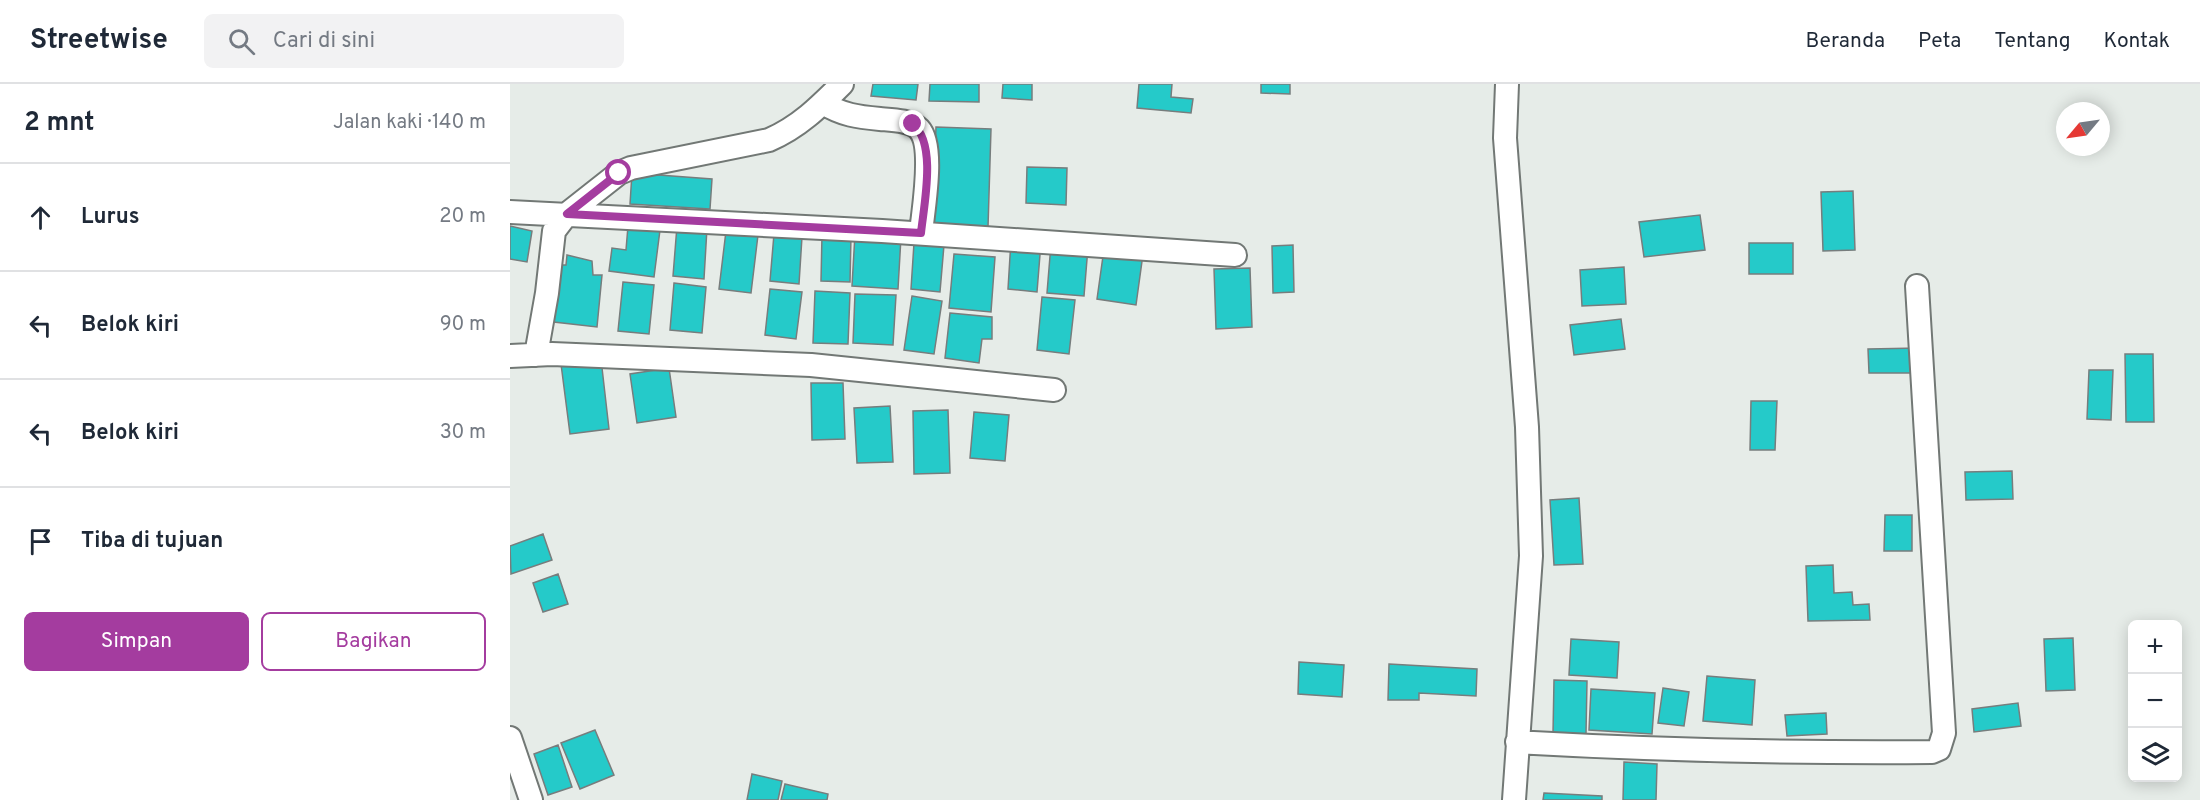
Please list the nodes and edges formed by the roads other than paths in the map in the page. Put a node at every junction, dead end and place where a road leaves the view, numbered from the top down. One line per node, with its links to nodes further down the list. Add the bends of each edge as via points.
1 (842, 84): 3 (street)
2 (1507, 84): 13 (street, via 1505,138 1527,427 1530,544)
3 (823, 103): 5 (street, via 799,124 769,140 619,173); 6 (street, via 840,113 897,120 920,130 927,154)
4 (510, 212): 5 (street)
5 (567, 214): 6 (street); 9 (street, via 554,231)
6 (921, 233): 7 (street)
7 (1235, 255)
8 (1917, 286): 13 (street, via 1944,732 1939,748 1932,752 1844,752)
9 (536, 355): 10 (street); 11 (street, via 811,364)
10 (510, 356)
11 (1054, 390)
12 (510, 738): 14 (street)
13 (1518, 742): 15 (street)
14 (531, 800)
15 (1514, 800)

